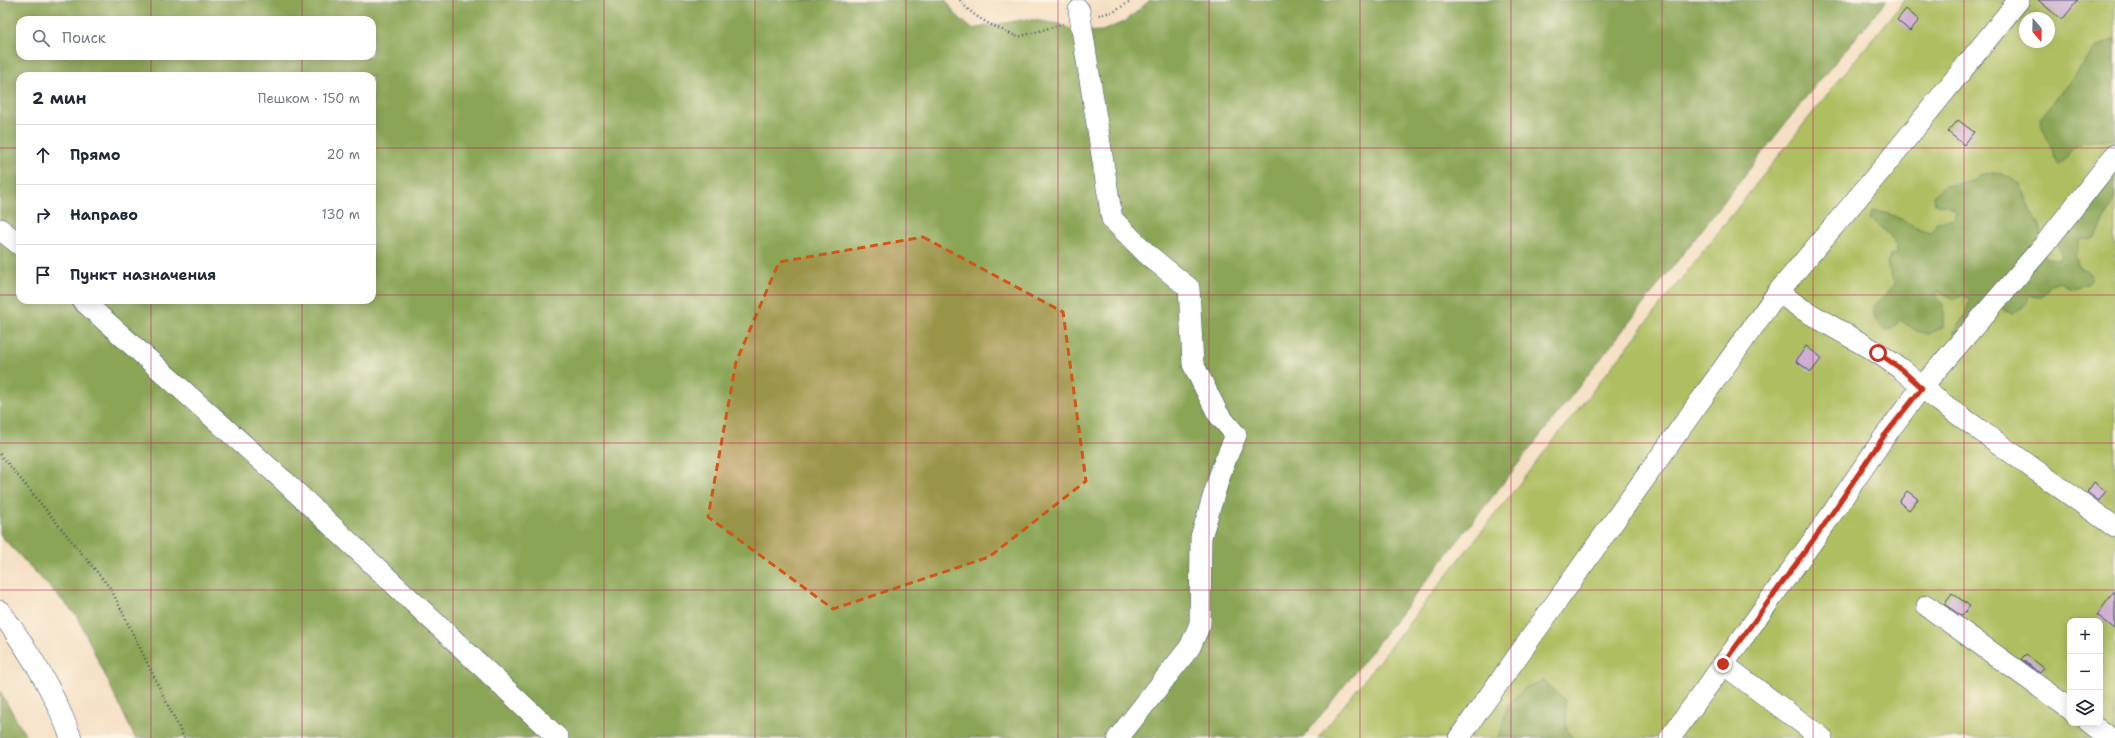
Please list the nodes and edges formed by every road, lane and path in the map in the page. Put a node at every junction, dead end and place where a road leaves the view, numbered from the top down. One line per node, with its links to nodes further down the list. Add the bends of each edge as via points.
1 (960, 0): 4 (path, via 965,7 989,24 1018,37)
2 (1132, 0): 4 (path, via 1115,12)
3 (2019, 0): 8 (lane)
4 (1080, 15): 21 (lane, via 1112,219 1147,254 1189,288 1193,364 1218,414 1236,435 1222,468 1201,537 1200,624 1190,647)
5 (2115, 155): 10 (lane, via 2044,245)
6 (0, 229): 7 (lane)
7 (16, 242)
8 (1778, 292): 10 (lane, via 1802,310 1878,353); 22 (lane)
9 (86, 304): 20 (lane, via 283,480)
10 (1922, 388): 12 (lane); 15 (lane, via 1884,436 1822,528)
11 (0, 454): 19 (path, via 111,589)
12 (2115, 527)
13 (1927, 606): 16 (lane)
14 (0, 611): 18 (lane, via 30,653 63,716)
15 (1723, 664): 23 (lane); 24 (lane)
16 (2067, 707)
17 (2093, 726): 25 (lane)
18 (71, 738)
19 (184, 738)
20 (558, 738)
21 (1118, 738)
22 (1459, 738)
23 (1670, 738)
24 (1822, 738)
25 (2110, 738)

